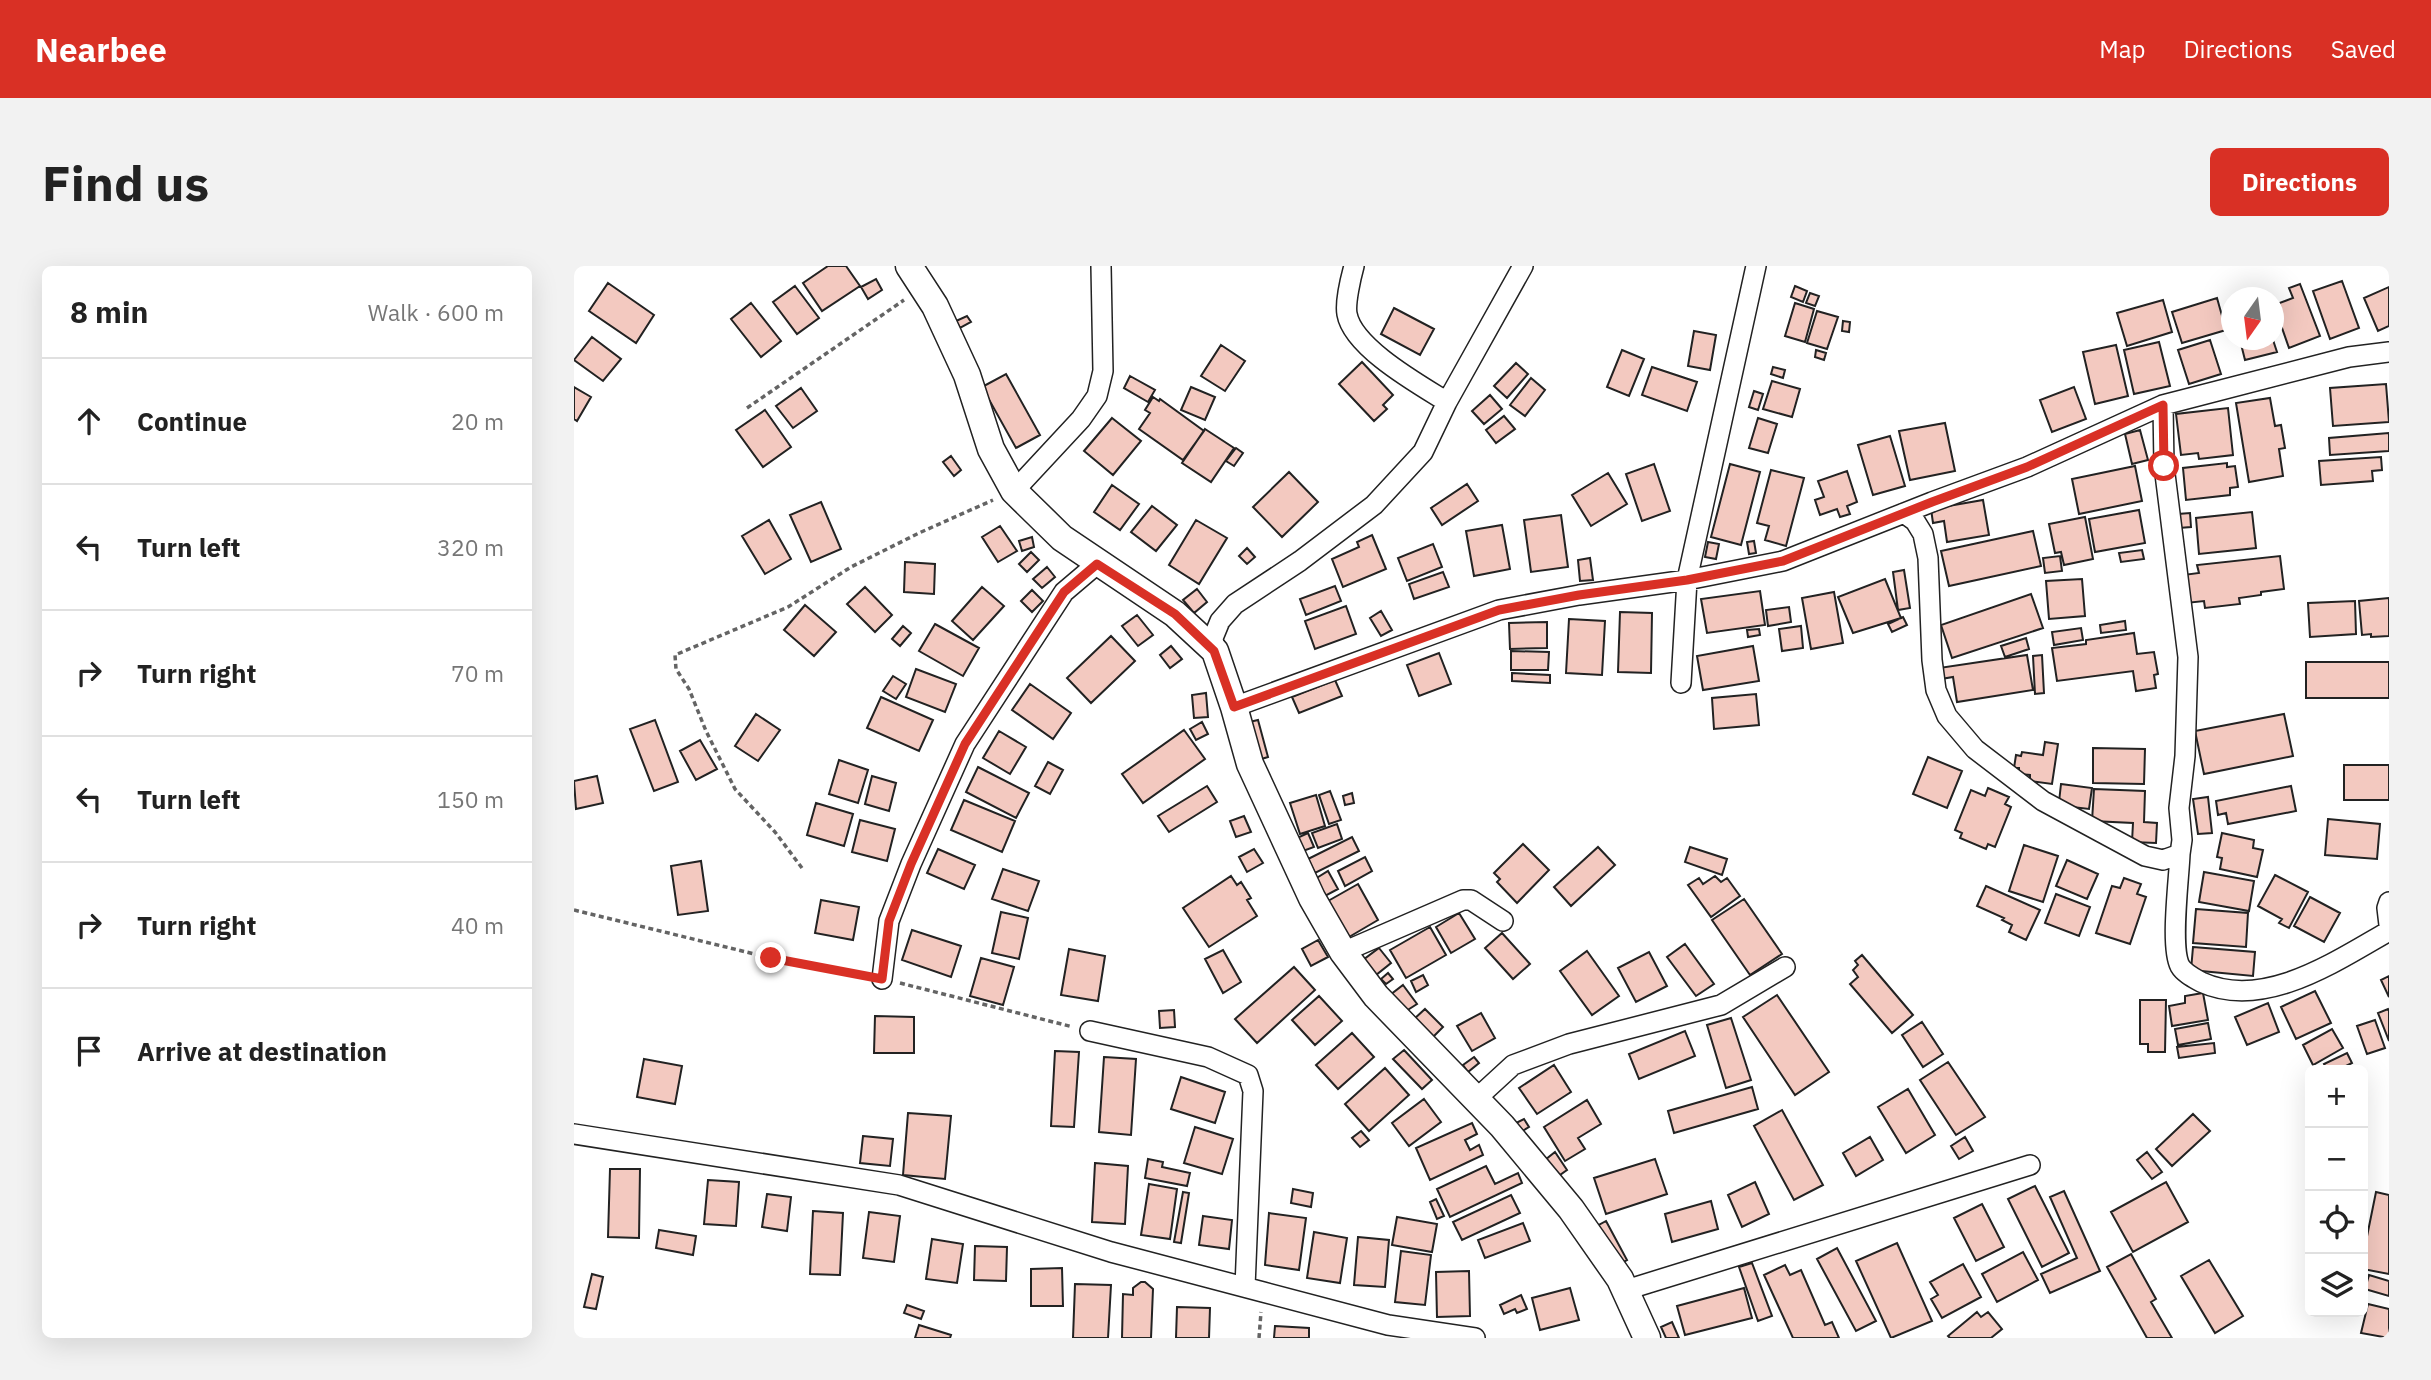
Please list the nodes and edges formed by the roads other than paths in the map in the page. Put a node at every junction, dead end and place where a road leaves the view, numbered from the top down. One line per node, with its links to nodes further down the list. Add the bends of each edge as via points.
1 (1101, 266): 9 (street, via 1103,371 1097,396)
2 (1354, 266): 7 (street, via 1347,314 1361,339)
3 (1524, 266): 7 (street)
4 (1755, 266): 12 (street)
5 (916, 276): 9 (street, via 967,375 991,449)
6 (2389, 352): 8 (street, via 2349,357)
7 (1447, 402): 13 (street, via 1423,452 1374,505 1235,604 1220,621 1213,638)
8 (2163, 405): 10 (street, via 2027,467); 16 (street, via 2164,466 2188,657)
9 (1014, 491): 11 (street, via 1062,538)
10 (1903, 513): 12 (street, via 1783,561); 16 (street, via 1923,534 1932,660 1936,690 1947,716 1975,749 2043,801 2145,856 2163,860)
11 (1097, 564): 13 (street, via 1175,614); 23 (street, via 1064,592 965,744 889,921)
12 (1687, 580): 14 (street); 15 (street, via 1499,610)
13 (1214, 651): 15 (street)
14 (1681, 683)
15 (1234, 707): 21 (street, via 1250,764 1312,898)
16 (2180, 854): 20 (street, via 2175,948 2180,967 2213,987 2249,990 2289,984)
17 (2389, 902): 19 (street)
18 (1503, 921): 21 (street, via 1472,900 1463,900)
19 (2389, 925)
20 (2389, 931)
21 (1343, 952): 25 (street, via 1376,996)
22 (1785, 967): 25 (street, via 1721,1004 1569,1044 1513,1065)
23 (882, 979)
24 (1090, 1031): 28 (street, via 1208,1057 1248,1075 1253,1091)
25 (1476, 1099): 29 (street, via 1571,1209)
26 (574, 1134): 28 (street, via 899,1185 1111,1252)
27 (2030, 1165): 29 (street)
28 (1254, 1289): 30 (street, via 1388,1325)
29 (1626, 1290): 31 (street)
30 (1475, 1338)
31 (1647, 1338)

